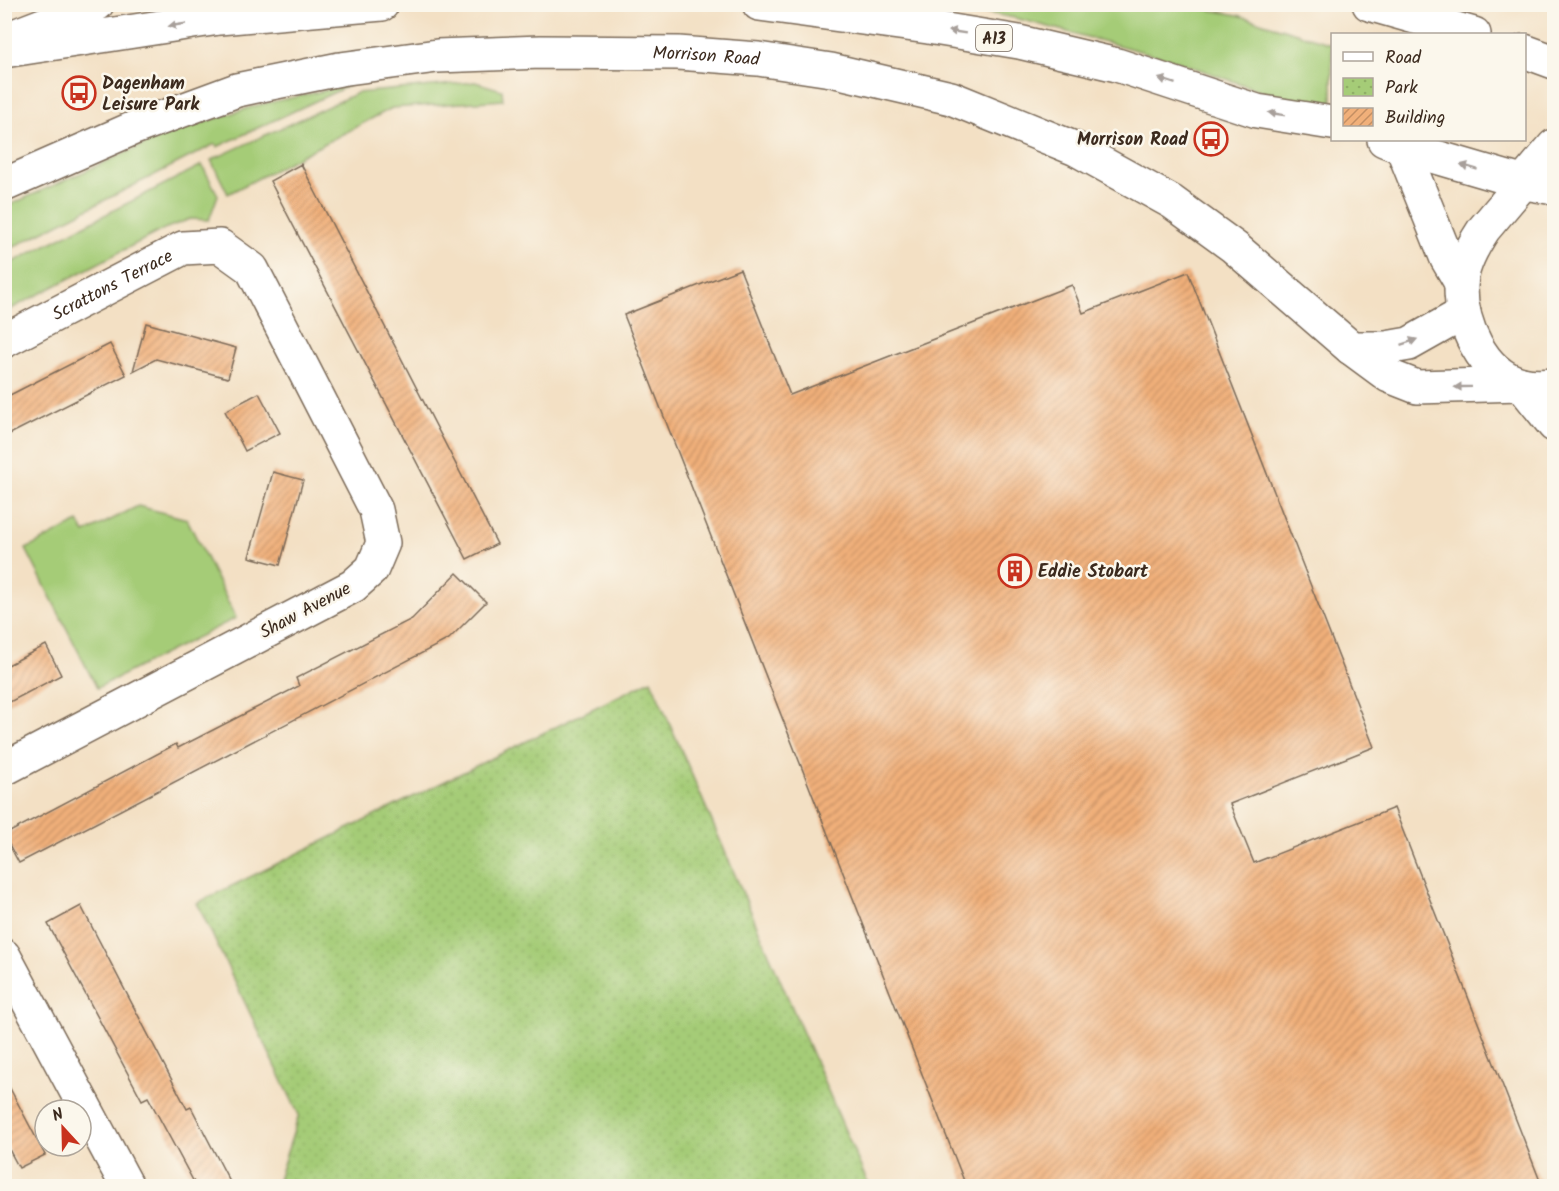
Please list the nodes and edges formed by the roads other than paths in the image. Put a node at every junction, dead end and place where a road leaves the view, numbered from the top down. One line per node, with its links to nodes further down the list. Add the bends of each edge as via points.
1 (97, 4): 6 (main road)
2 (382, 4): 7 (main road, one-way to 7, via 219,18)
3 (759, 4): 10 (main road, A13, one-way to 3, via 1257,111 1117,65 1019,42)
4 (1370, 4): 5 (main road)
5 (1471, 33)
6 (4, 39)
7 (4, 51)
8 (1526, 52): 9 (main road)
9 (1554, 62)
10 (1331, 123)
11 (1393, 143): 14 (main road, one-way to 11); 16 (main road)
12 (1554, 146): 14 (main road)
13 (4, 185): 18 (main road, Morrison Road, via 134,128 237,90 340,69 437,56 541,52 678,53 758,59 831,70 951,98 1076,149 1172,202 1234,247)
14 (1540, 185): 16 (main road, via 1480,236 1466,266)
15 (252, 269): 17 (main road, Scrattons Terrace, via 220,246 183,248); 22 (main road, Shaw Avenue, via 376,510 382,543 372,569 353,586)
16 (1462, 298): 18 (main road, one-way to 16, via 1409,344); 19 (main road, via 1472,336 1486,361)
17 (4, 341)
18 (1351, 348): 19 (main road, Morrison Road, one-way to 18, via 1417,387 1389,376)
19 (1521, 384): 20 (main road, Morrison Road); 21 (main road)
20 (1554, 385)
21 (1554, 425)
22 (4, 769)
23 (4, 956): 24 (main road)
24 (127, 1186)

